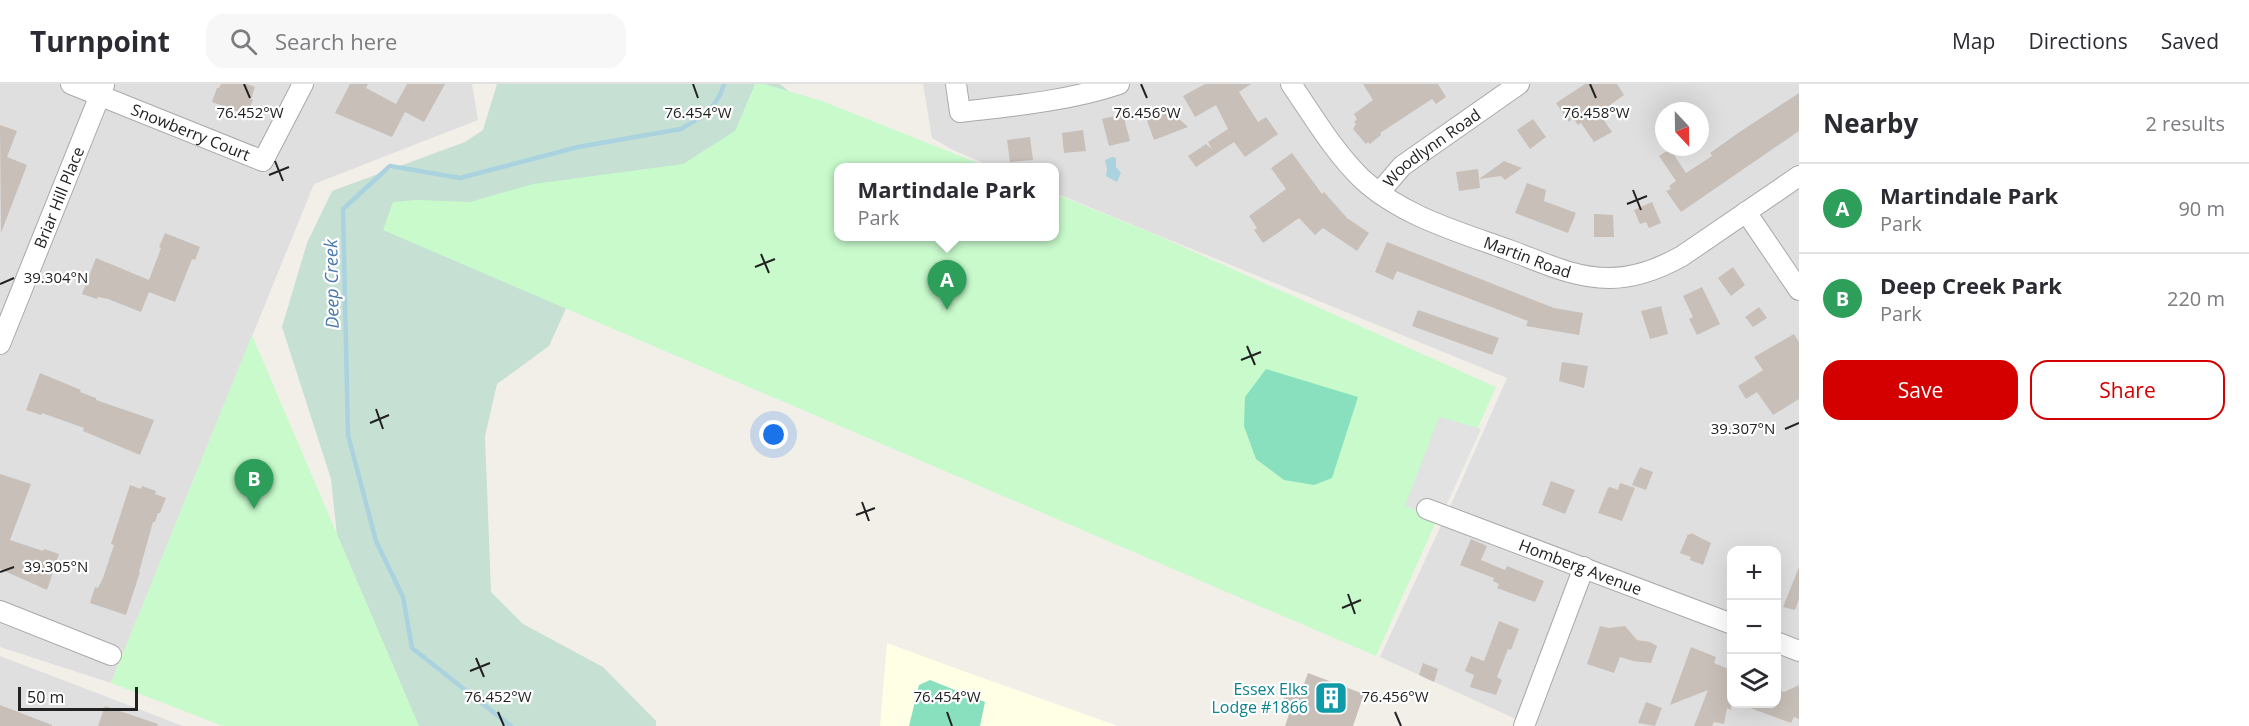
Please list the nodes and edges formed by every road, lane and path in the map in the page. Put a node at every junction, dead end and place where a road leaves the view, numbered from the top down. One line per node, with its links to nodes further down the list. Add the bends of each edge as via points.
1 (71, 84): 7 (street, Snowberry Court)
2 (303, 84): 7 (street, Snowberry Court, via 263,161)
3 (956, 84): 4 (street, via 960,112 1010,107)
4 (1119, 84)
5 (1291, 84): 9 (street, Martin Road, via 1347,162)
6 (1518, 84): 9 (street, Woodlynn Road, via 1402,166)
7 (102, 89): 12 (street, Briar Hill Place)
8 (1799, 176): 10 (street, Martin Road)
9 (1379, 193): 10 (street, Martin Road, via 1416,214 1567,273 1607,278 1626,278 1662,267)
10 (1746, 212): 11 (street)
11 (1799, 290)
12 (0, 344)
13 (1427, 509): 14 (street, Homberg Avenue)
14 (1584, 567): 16 (street, Homberg Avenue); 20 (street)
15 (0, 611): 19 (street)
16 (1727, 622)
17 (1781, 644): 18 (street)
18 (1799, 651)
19 (111, 655)
20 (1524, 726)

